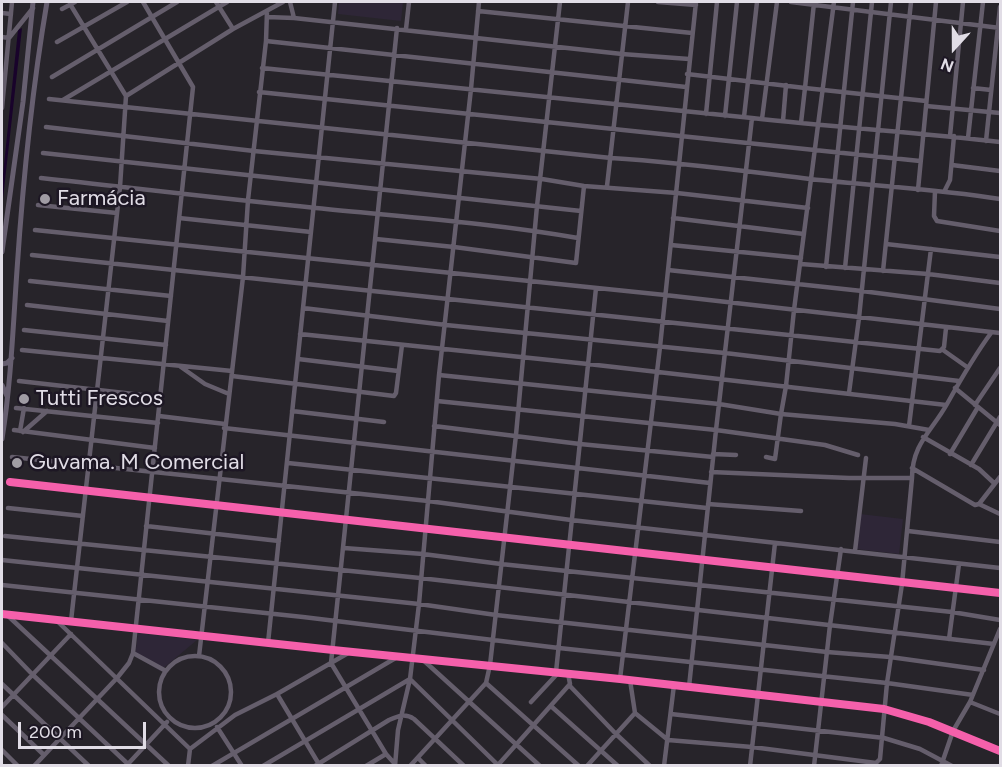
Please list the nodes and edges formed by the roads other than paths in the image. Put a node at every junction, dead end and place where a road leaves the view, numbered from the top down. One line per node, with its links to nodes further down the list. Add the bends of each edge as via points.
1 (12, 2): 40 (street)
2 (47, 2): 279 (main road, via 33,97)
3 (127, 2): 51 (street)
4 (143, 2): 43 (street)
5 (177, 2): 43 (street)
6 (228, 2): 30 (street)
7 (283, 2): 41 (street)
8 (290, 2): 44 (street)
9 (335, 2): 47 (street)
10 (409, 2): 55 (street)
11 (479, 2): 36 (street)
12 (560, 2): 45 (street)
13 (627, 2): 50 (street)
14 (658, 2): 28 (street)
15 (717, 2): 77 (street)
16 (737, 2): 79 (street)
17 (757, 2): 82 (street)
18 (777, 2): 83 (street)
19 (793, 2): 29 (street)
20 (853, 2): 34 (street)
21 (872, 2): 37 (street)
22 (891, 2): 39 (street)
23 (911, 2): 42 (street)
24 (936, 2): 46 (street)
25 (963, 2): 48 (street)
26 (983, 2): 49 (street)
27 (72, 3): 35 (street); 51 (street)
28 (696, 3): 56 (street)
29 (814, 3): 31 (street); 86 (street)
30 (217, 4): 54 (street); 60 (street)
31 (834, 4): 34 (street); 89 (street)
32 (33, 5): 59 (street); 210 (main road)
33 (1000, 7): 53 (street)
34 (852, 8): 37 (street); 93 (street)
35 (62, 9)
36 (478, 11): 45 (street); 58 (street)
37 (871, 11): 39 (street); 94 (street)
38 (2, 13): 40 (street)
39 (890, 13): 42 (street); 96 (street)
40 (11, 14): 59 (street)
41 (267, 14): 44 (street); 54 (street); 61 (street)
42 (910, 15): 46 (street); 98 (street)
43 (151, 16): 60 (street); 65 (street)
44 (294, 18): 47 (street)
45 (558, 18): 50 (street); 63 (street)
46 (934, 19): 48 (street); 102 (street)
47 (333, 22): 52 (street); 64 (street)
48 (960, 23): 49 (street); 105 (street)
49 (980, 25): 53 (street); 87 (street)
50 (625, 26): 56 (street); 66 (street)
51 (83, 27): 62 (street); 65 (street)
52 (397, 28): 55 (street); 67 (street)
53 (999, 28): 90 (street)
54 (233, 29): 69 (street)
55 (406, 29): 58 (street)
56 (692, 33): 68 (street)
57 (2, 37): 59 (street)
58 (476, 37): 63 (street); 71 (street)
59 (9, 38): 70 (street)
60 (165, 38): 69 (street); 73 (street)
61 (266, 41): 64 (street); 72 (street)
62 (57, 42)
63 (555, 46): 66 (street); 74 (street)
64 (330, 48): 67 (street); 76 (street)
65 (98, 50): 73 (street); 78 (street)
66 (622, 54): 68 (street); 81 (street)
67 (395, 55): 71 (street); 80 (street)
68 (689, 59): 75 (street)
69 (179, 62): 95 (street); 112 (street, via 194,87)
70 (4, 64): 91 (street)
71 (474, 64): 74 (street); 88 (street)
72 (262, 68): 76 (street); 92 (street)
73 (111, 71): 95 (street); 101 (street)
74 (553, 73): 81 (street); 97 (street)
75 (687, 74): 77 (street); 85 (street)
76 (327, 75): 80 (street); 100 (street)
77 (710, 76): 79 (street); 114 (street)
78 (52, 77)
79 (728, 79): 82 (street); 115 (street)
80 (392, 80): 88 (street); 104 (street)
81 (620, 80): 85 (street); 103 (street)
82 (748, 81): 83 (street); 116 (street)
83 (766, 83): 84 (street); 118 (street)
84 (786, 86): 86 (street); 120 (street)
85 (686, 87): 110 (street)
86 (805, 88): 89 (street); 122 (street)
87 (973, 88): 90 (street); 108 (street)
88 (471, 89): 97 (street); 113 (street)
89 (824, 90): 93 (street); 123 (street)
90 (991, 90): 109 (street)
91 (2, 92): 106 (street)
92 (259, 92): 100 (street); 119 (street)
93 (844, 92): 94 (street); 124 (street)
94 (863, 94): 96 (street); 128 (street)
95 (126, 96): 107 (street)
96 (882, 96): 98 (street); 129 (street)
97 (550, 97): 103 (street); 121 (street)
98 (901, 98): 102 (street); 130 (street)
99 (50, 99): 101 (street)
100 (325, 99): 104 (street); 126 (street)
101 (62, 101): 107 (street)
102 (926, 103): 105 (street); 131 (street)
103 (618, 104): 110 (street); 127 (street)
104 (390, 106): 113 (street); 132 (street)
105 (952, 107): 108 (street); 135 (street)
106 (2, 108)
107 (126, 108): 112 (street); 133 (street)
108 (970, 109): 109 (street); 136 (street)
109 (989, 111): 111 (street); 137 (street)
110 (684, 112): 114 (street); 134 (street)
111 (1000, 112)
112 (191, 114): 119 (street); 140 (street)
113 (468, 114): 121 (street); 138 (street)
114 (706, 114): 115 (street)
115 (725, 116): 116 (street)
116 (744, 117): 117 (street)
117 (752, 118): 118 (street); 141 (street)
118 (762, 119): 120 (street)
119 (257, 121): 126 (street); 142 (street)
120 (783, 121): 122 (street)
121 (548, 122): 127 (street); 143 (street)
122 (801, 123): 123 (street)
123 (820, 125): 124 (street); 144 (street)
124 (840, 126): 128 (street); 145 (street)
125 (46, 127): 133 (street)
126 (323, 128): 132 (street); 149 (street)
127 (615, 129): 134 (street); 150 (street)
128 (859, 129): 129 (street); 147 (street)
129 (878, 131): 130 (street); 148 (street)
130 (898, 132): 131 (street); 151 (street)
131 (923, 133): 135 (street); 153 (street)
132 (386, 134): 138 (street); 155 (street)
133 (124, 136): 140 (street); 152 (street)
134 (682, 136): 141 (street); 154 (street)
135 (952, 136): 136 (street); 156 (street)
136 (968, 138): 137 (street)
137 (986, 141): 139 (street)
138 (464, 142): 143 (street); 160 (street)
139 (1000, 142)
140 (187, 143): 142 (street); 157 (street)
141 (749, 143): 144 (street); 158 (street)
142 (254, 151): 149 (street); 161 (street)
143 (545, 151): 150 (street); 163 (street)
144 (816, 151): 145 (street); 164 (street)
145 (837, 152): 147 (street); 166 (street)
146 (43, 153): 152 (street)
147 (856, 154): 148 (street); 168 (street)
148 (876, 156): 151 (street); 169 (street)
149 (320, 157): 155 (street); 167 (street)
150 (611, 158): 154 (street); 171 (street)
151 (895, 158): 153 (street); 173 (street)
152 (122, 161): 157 (street); 172 (street)
153 (920, 161): 175 (street)
154 (679, 162): 158 (street); 179 (street)
155 (384, 164): 160 (street); 174 (street)
156 (952, 165): 159 (street); 165 (street)
157 (184, 168): 161 (street); 180 (street)
158 (746, 171): 164 (street); 184 (street)
159 (1000, 171)
160 (462, 172): 163 (street); 181 (street)
161 (251, 175): 167 (street); 183 (street)
162 (41, 178): 172 (street)
163 (542, 179): 170 (street); 186 (street)
164 (812, 179): 166 (street); 188 (street)
165 (950, 180): 177 (street); 178 (street)
166 (835, 181): 168 (street); 221 (street)
167 (317, 183): 174 (street); 187 (street)
168 (853, 183): 169 (street); 222 (street)
169 (873, 185): 173 (street); 223 (street)
170 (584, 186): 171 (street); 189 (street)
171 (608, 186): 179 (street)
172 (120, 187): 180 (street); 190 (street)
173 (892, 188): 175 (street); 205 (street)
174 (381, 189): 181 (street); 191 (street)
175 (918, 190): 176 (street)
176 (935, 191): 177 (street); 199 (street, via 937,220)
177 (944, 192): 178 (street)
178 (959, 192): 182 (street)
179 (677, 193): 184 (street); 193 (street)
180 (182, 194): 183 (street); 192 (street)
181 (459, 198): 186 (street); 194 (street)
182 (1000, 199)
183 (248, 200): 187 (street); 195 (street)
184 (742, 201): 188 (street); 196 (street)
185 (38, 205): 190 (street)
186 (537, 206): 189 (street); 198 (street)
187 (314, 208): 191 (street); 200 (street)
188 (808, 208): 201 (street)
189 (581, 211): 203 (street)
190 (117, 213): 202 (street)
191 (379, 214): 194 (street); 204 (street)
192 (179, 218): 195 (street); 206 (street)
193 (674, 218): 196 (street); 207 (street)
194 (457, 221): 198 (street); 208 (street)
195 (246, 225): 200 (street); 211 (street)
196 (739, 226): 201 (street); 212 (street)
197 (35, 230): 202 (street)
198 (536, 230): 203 (street); 214 (street)
199 (1000, 231)
200 (311, 232): 217 (street)
201 (804, 234): 216 (street)
202 (114, 237): 206 (street); 218 (street)
203 (578, 238): 214 (street, via 576,263)
204 (376, 239): 208 (street); 220 (street)
205 (886, 244): 209 (street); 226 (street)
206 (176, 245): 211 (street); 224 (street)
207 (670, 245): 212 (street); 225 (street)
208 (454, 247): 214 (street); 227 (street)
209 (931, 249): 215 (street); 228 (street)
210 (2, 252)
211 (244, 252): 217 (street); 229 (street)
212 (736, 252): 216 (street); 230 (street)
213 (32, 255): 218 (street)
214 (532, 257): 232 (street)
215 (1000, 257)
216 (801, 258): 219 (street)
217 (308, 259): 220 (street); 233 (street)
218 (111, 263): 224 (street); 237 (street)
219 (801, 264): 221 (street); 235 (street)
220 (372, 265): 227 (street); 238 (street)
221 (826, 267): 222 (street)
222 (845, 268): 223 (street)
223 (864, 269): 226 (street); 239 (street)
224 (174, 270): 229 (street); 241 (street)
225 (668, 270): 230 (street); 240 (street)
226 (883, 271): 228 (street)
227 (451, 272): 232 (street); 243 (street)
228 (928, 274): 234 (street); 242 (street)
229 (243, 277): 233 (street); 293 (street)
230 (734, 277): 235 (street); 244 (street)
231 (30, 281): 237 (street)
232 (530, 282): 236 (street); 247 (street)
233 (306, 284): 238 (street); 246 (street)
234 (1000, 284)
235 (798, 285): 239 (street); 249 (street)
236 (596, 288): 240 (street); 251 (street)
237 (108, 289): 241 (street); 250 (street)
238 (370, 290): 243 (street); 252 (street)
239 (862, 291): 242 (street); 253 (street)
240 (665, 295): 244 (street); 255 (street)
241 (171, 296): 254 (street)
242 (925, 298): 248 (street); 257 (street)
243 (448, 299): 247 (street); 256 (street)
244 (731, 302): 249 (street); 258 (street)
245 (27, 305): 250 (street)
246 (303, 308): 252 (street); 264 (street)
247 (528, 308): 251 (street); 261 (street)
248 (1000, 309)
249 (794, 310): 253 (street); 265 (street)
250 (105, 314): 254 (street); 266 (street)
251 (593, 314): 255 (street); 267 (street)
252 (368, 315): 256 (street); 268 (street)
253 (859, 318): 257 (street); 269 (street)
254 (168, 321): 270 (street)
255 (663, 321): 258 (street); 272 (street)
256 (446, 325): 261 (street); 273 (street)
257 (922, 325): 259 (street); 274 (street)
258 (728, 328): 265 (street); 277 (street)
259 (946, 328): 262 (street); 276 (street)
260 (24, 330): 266 (street)
261 (526, 333): 267 (street); 278 (street)
262 (991, 333): 263 (street); 288 (street)
263 (1000, 333)
264 (300, 334): 268 (street); 281 (street)
265 (792, 335): 269 (street); 282 (street)
266 (103, 338): 270 (street); 280 (street)
267 (590, 339): 272 (street); 285 (street)
268 (366, 341): 271 (street); 287 (street)
269 (856, 342): 274 (street); 289 (street)
270 (166, 345): 284 (street)
271 (402, 345): 273 (street); 290 (street)
272 (660, 346): 277 (street); 292 (street)
273 (442, 349): 278 (street); 294 (street)
274 (919, 349): 276 (street); 295 (street)
275 (22, 350): 280 (street)
276 (943, 350): 288 (street)
277 (725, 353): 282 (street); 296 (street)
278 (524, 357): 285 (street); 299 (street)
279 (12, 358): 283 (main road); 310 (main road)
280 (100, 359): 284 (street); 304 (street)
281 (298, 359): 287 (street); 301 (street)
282 (789, 361): 289 (street); 302 (street)
283 (2, 364)
284 (164, 364): 286 (street); 311 (street)
285 (588, 364): 292 (street); 305 (street)
286 (181, 367): 293 (street); 308 (street, via 205,384)
287 (363, 367): 290 (street); 306 (street)
288 (967, 367): 298 (street)
289 (853, 368): 295 (street); 307 (street)
290 (398, 371): 306 (street, via 394,396)
291 (1000, 371): 316 (street)
292 (657, 373): 296 (street); 309 (street)
293 (232, 374): 301 (street); 308 (street)
294 (439, 375): 299 (street); 313 (street)
295 (915, 375): 298 (street); 312 (street)
296 (722, 379): 302 (street); 314 (street)
297 (19, 381): 304 (street)
298 (959, 381): 303 (street)
299 (520, 383): 305 (street); 319 (street)
300 (2, 385): 310 (main road)
301 (295, 385): 306 (street); 321 (street)
302 (786, 386): 307 (street); 322 (street)
303 (955, 388): 315 (street); 316 (street)
304 (97, 390): 311 (street); 323 (street)
305 (585, 391): 309 (street); 325 (street)
306 (360, 392): 327 (street)
307 (849, 393): 312 (street)
308 (229, 394): 332 (street)
309 (654, 397): 314 (street); 330 (street)
310 (8, 398): 342 (main road)
311 (160, 398): 324 (street)
312 (913, 400): 315 (street); 334 (street)
313 (437, 401): 319 (street); 333 (street)
314 (719, 404): 322 (street); 335 (street)
315 (946, 405): 336 (street)
316 (976, 406): 331 (street); 349 (street)
317 (16, 408): 318 (street)
318 (24, 408): 320 (street); 337 (street)
319 (519, 409): 325 (street); 338 (street)
320 (47, 411): 323 (street); 337 (street)
321 (292, 411): 327 (street); 339 (street)
322 (781, 414): 334 (street); 341 (street)
323 (94, 416): 329 (street); 343 (street)
324 (159, 416): 329 (street); 332 (street)
325 (583, 416): 330 (street); 345 (street)
326 (1000, 417): 331 (street)
327 (357, 418): 328 (street); 344 (street)
328 (384, 422)
329 (158, 423): 346 (street)
330 (651, 423): 335 (street); 347 (street)
331 (999, 424): 359 (street)
332 (224, 426): 339 (street); 370 (street)
333 (434, 426): 338 (street); 348 (street)
334 (909, 426): 336 (street)
335 (716, 430): 341 (street); 350 (street)
336 (929, 430): 340 (street)
337 (19, 431): 343 (street)
338 (516, 435): 345 (street); 356 (street)
339 (290, 436): 344 (street); 357 (street)
340 (923, 437): 349 (street); 361 (street)
341 (777, 438): 352 (street, via 825,445); 354 (street, via 775,459)
342 (2, 439)
343 (92, 440): 346 (street); 358 (street)
344 (355, 442): 348 (street); 362 (street)
345 (580, 444): 347 (street); 360 (street)
346 (155, 448): 364 (street)
347 (647, 450): 350 (street); 365 (street)
348 (432, 451): 356 (street); 366 (street)
349 (951, 454): 359 (street)
350 (713, 455): 351 (street); 363 (street)
351 (736, 455)
352 (858, 455)
353 (12, 457): 358 (street)
354 (766, 458)
355 (866, 458): 367 (street)
356 (513, 461): 360 (street); 374 (street)
357 (288, 463): 362 (street); 375 (street)
358 (88, 465): 364 (street); 376 (street)
359 (971, 465): 373 (street)
360 (577, 468): 365 (street); 377 (street)
361 (912, 468): 369 (street); 383 (street, via 972,504)
362 (352, 469): 366 (street); 378 (street)
363 (711, 472): 367 (street); 372 (street)
364 (152, 473): 370 (street); 379 (street)
365 (645, 475): 372 (street); 381 (street)
366 (429, 477): 374 (street); 380 (street)
367 (863, 477): 369 (street); 409 (street)
368 (1000, 477): 373 (street)
369 (912, 478): 396 (street)
370 (219, 480): 375 (street); 382 (street)
371 (10, 482): 376 (street)
372 (710, 483): 384 (street)
373 (994, 483): 383 (street)
374 (510, 486): 377 (street); 386 (street)
375 (285, 487): 378 (street); 388 (street)
376 (86, 492): 379 (street); 390 (street)
377 (574, 492): 381 (street); 392 (street)
378 (350, 494): 380 (street); 391 (street)
379 (149, 498): 382 (street); 393 (street)
380 (428, 501): 386 (street); 394 (street)
381 (642, 501): 384 (street); 395 (street)
382 (215, 504): 388 (street); 397 (street)
383 (979, 504): 389 (street)
384 (708, 506): 387 (street); 399 (street)
385 (8, 508): 390 (street)
386 (507, 511): 392 (street); 400 (street)
387 (801, 511)
388 (282, 512): 391 (street); 401 (street)
389 (1000, 513)
390 (83, 516): 403 (street)
391 (347, 519): 394 (street); 406 (street)
392 (571, 520): 395 (street); 405 (street)
393 (146, 526): 397 (street); 407 (street)
394 (425, 528): 400 (street); 411 (street)
395 (638, 528): 399 (street); 410 (street)
396 (908, 531): 402 (street); 413 (street)
397 (213, 534): 401 (street); 412 (street)
398 (5, 536): 403 (street)
399 (705, 536): 404 (street); 415 (street)
400 (504, 538): 405 (street); 417 (street)
401 (279, 540): 416 (street)
402 (1000, 542)
403 (80, 543): 407 (street); 421 (street)
404 (775, 543): 408 (street); 419 (street)
405 (568, 545): 410 (street); 423 (street)
406 (344, 548): 411 (street); 422 (street)
407 (144, 549): 412 (street); 425 (street)
408 (841, 549): 409 (street); 424 (street)
409 (855, 551): 413 (street)
410 (635, 552): 415 (street); 427 (street)
411 (423, 554): 417 (street); 426 (street)
412 (211, 556): 416 (street); 428 (street)
413 (904, 558): 418 (street); 429 (street)
414 (2, 560): 421 (street)
415 (702, 561): 419 (street); 431 (street)
416 (276, 564): 422 (street); 433 (street)
417 (501, 564): 423 (street); 432 (street)
418 (959, 564): 420 (street); 434 (street)
419 (772, 568): 424 (street); 435 (street)
420 (1000, 568)
421 (78, 569): 425 (street); 436 (street)
422 (341, 570): 426 (street); 439 (street)
423 (566, 571): 427 (street); 438 (street)
424 (837, 574): 429 (street); 441 (street)
425 (141, 575): 428 (street); 440 (street)
426 (420, 578): 432 (street); 443 (street)
427 (632, 578): 431 (street); 442 (street)
428 (208, 583): 433 (street); 444 (street)
429 (902, 584): 434 (street); 445 (street)
430 (2, 585): 436 (street)
431 (699, 586): 435 (street); 446 (street)
432 (499, 588): 438 (street); 450 (street)
433 (274, 589): 439 (street); 449 (street)
434 (955, 590): 437 (street); 447 (street)
435 (769, 592): 441 (street); 451 (street)
436 (75, 593): 440 (street); 454 (street)
437 (1000, 593)
438 (564, 595): 442 (street); 456 (street)
439 (339, 596): 443 (street); 455 (street)
440 (138, 600): 444 (street); 458 (street)
441 (834, 600): 445 (street); 457 (street)
442 (629, 602): 446 (street); 460 (street)
443 (419, 604): 450 (street); 461 (street)
444 (206, 607): 449 (street); 464 (street)
445 (899, 607): 447 (street); 462 (street)
446 (697, 609): 451 (street); 465 (street)
447 (952, 612): 453 (street); 466 (street)
448 (4, 614): 452 (street); 478 (street)
449 (272, 614): 455 (street); 469 (street)
450 (496, 615): 456 (street); 467 (street)
451 (766, 618): 457 (street); 470 (street)
452 (55, 620): 454 (street); 463 (street)
453 (1000, 620)
454 (72, 621): 458 (street)
455 (337, 621): 461 (street); 473 (street)
456 (562, 622): 460 (street); 472 (street)
457 (830, 625): 462 (street); 475 (street)
458 (136, 628): 464 (street); 476 (street)
459 (1000, 628): 471 (street)
460 (626, 629): 465 (street); 477 (street)
461 (416, 631): 467 (street); 481 (street)
462 (895, 632): 466 (street); 482 (street)
463 (71, 634): 478 (street); 494 (street)
464 (202, 635): 469 (street); 479 (street)
465 (694, 636): 470 (street); 484 (street)
466 (949, 639): 471 (street)
467 (493, 641): 472 (street); 486 (street)
468 (2, 643): 492 (street)
469 (268, 643): 473 (street)
470 (763, 643): 475 (street); 487 (street)
471 (994, 644): 489 (street)
472 (559, 648): 477 (street); 490 (street)
473 (333, 650): 474 (street); 485 (street)
474 (350, 652): 480 (street); 485 (street)
475 (827, 652): 482 (street); 493 (street)
476 (133, 653): 488 (street); 494 (street)
477 (623, 655): 484 (street); 496 (street)
478 (51, 656): 492 (street); 509 (street)
479 (199, 656): 488 (street, via 177,661); 529 (street, via 219,665 230,684 228,706)
480 (400, 656): 481 (street); 503 (street)
481 (412, 657): 483 (street); 495 (street)
482 (890, 657): 489 (street); 499 (street)
483 (421, 658): 486 (street); 511 (street)
484 (691, 662): 487 (street); 504 (street)
485 (332, 663): 503 (street); 506 (street)
486 (490, 665): 490 (street); 498 (street)
487 (760, 669): 493 (street); 507 (street)
488 (166, 670): 524 (street, via 160,699)
489 (984, 670): 508 (street)
490 (557, 672): 491 (street); 512 (street)
491 (568, 673): 496 (street); 501 (street)
492 (33, 675): 505 (street); 523 (street)
493 (825, 676): 499 (street); 510 (street)
494 (117, 678): 509 (street); 528 (street)
495 (410, 679): 516 (street); 522 (street); 526 (street)
496 (620, 679): 497 (street)
497 (630, 680): 502 (street); 518 (street)
498 (486, 682): 511 (street); 530 (street)
499 (887, 682): 508 (street); 517 (street)
500 (2, 684): 505 (street)
501 (569, 685): 515 (street); 534 (street)
502 (674, 685): 504 (street); 519 (street)
503 (346, 687): 516 (street); 525 (street)
504 (689, 687): 507 (street)
505 (14, 694): 514 (street); 536 (street)
506 (277, 694): 525 (street); 529 (street)
507 (758, 694): 510 (street); 527 (street)
508 (973, 695): 513 (street)
509 (97, 699): 523 (street); 541 (street)
510 (822, 701): 517 (street); 531 (street)
511 (470, 702): 526 (street); 540 (street)
512 (531, 702)
513 (970, 702): 520 (street); 533 (street)
514 (2, 707)
515 (552, 707): 530 (street); 545 (street)
516 (358, 709): 532 (street); 539 (street)
517 (885, 709): 533 (street); 535 (street)
518 (635, 713): 534 (street); 538 (street)
519 (671, 714): 527 (street); 538 (street)
520 (1000, 714)
521 (2, 715): 549 (street)
522 (401, 715): 532 (street); 537 (street, via 414,719); 564 (street)
523 (80, 718): 536 (street); 556 (street)
524 (171, 718): 528 (street); 529 (street, via 187,726)
525 (292, 720): 539 (street); 547 (street)
526 (452, 721): 537 (street); 568 (street)
527 (754, 723): 531 (street); 542 (street)
528 (165, 724): 541 (street); 543 (street)
529 (216, 725): 543 (street); 547 (street)
530 (534, 726): 540 (street); 570 (street)
531 (818, 730): 535 (street); 550 (street)
532 (371, 731): 548 (street); 562 (street)
533 (953, 731): 546 (street); 552 (street)
534 (616, 734): 545 (street); 573 (street)
535 (882, 737): 550 (street, via 876,763); 552 (street, via 920,749)
536 (60, 738): 549 (street); 555 (street)
537 (435, 739): 551 (street); 567 (street)
538 (668, 740): 542 (street); 574 (street)
539 (304, 741): 561 (street); 562 (street)
540 (517, 744): 568 (street); 569 (street)
541 (146, 745): 556 (street); 557 (street)
542 (752, 747): 550 (street); 575 (street)
543 (190, 748): 558 (street)
544 (2, 750): 553 (street)
545 (602, 750): 571 (street); 572 (street)
546 (1000, 751)
547 (235, 752): 559 (street); 560 (street)
548 (386, 754): 563 (street); 564 (street)
549 (44, 755): 554 (street)
550 (815, 756): 576 (street)
551 (418, 758): 565 (street); 566 (street)
552 (942, 763): 577 (street)
553 (18, 765)
554 (34, 765)
555 (89, 765)
556 (129, 765)
557 (170, 765)
558 (188, 765)
559 (213, 765)
560 (242, 765)
561 (263, 765)
562 (318, 765)
563 (366, 765)
564 (395, 765)
565 (410, 765)
566 (426, 765)
567 (464, 765)
568 (499, 765)
569 (540, 765)
570 (579, 765)
571 (588, 765)
572 (618, 765)
573 (650, 765)
574 (664, 765)
575 (750, 765)
576 (814, 765)
577 (952, 765)

